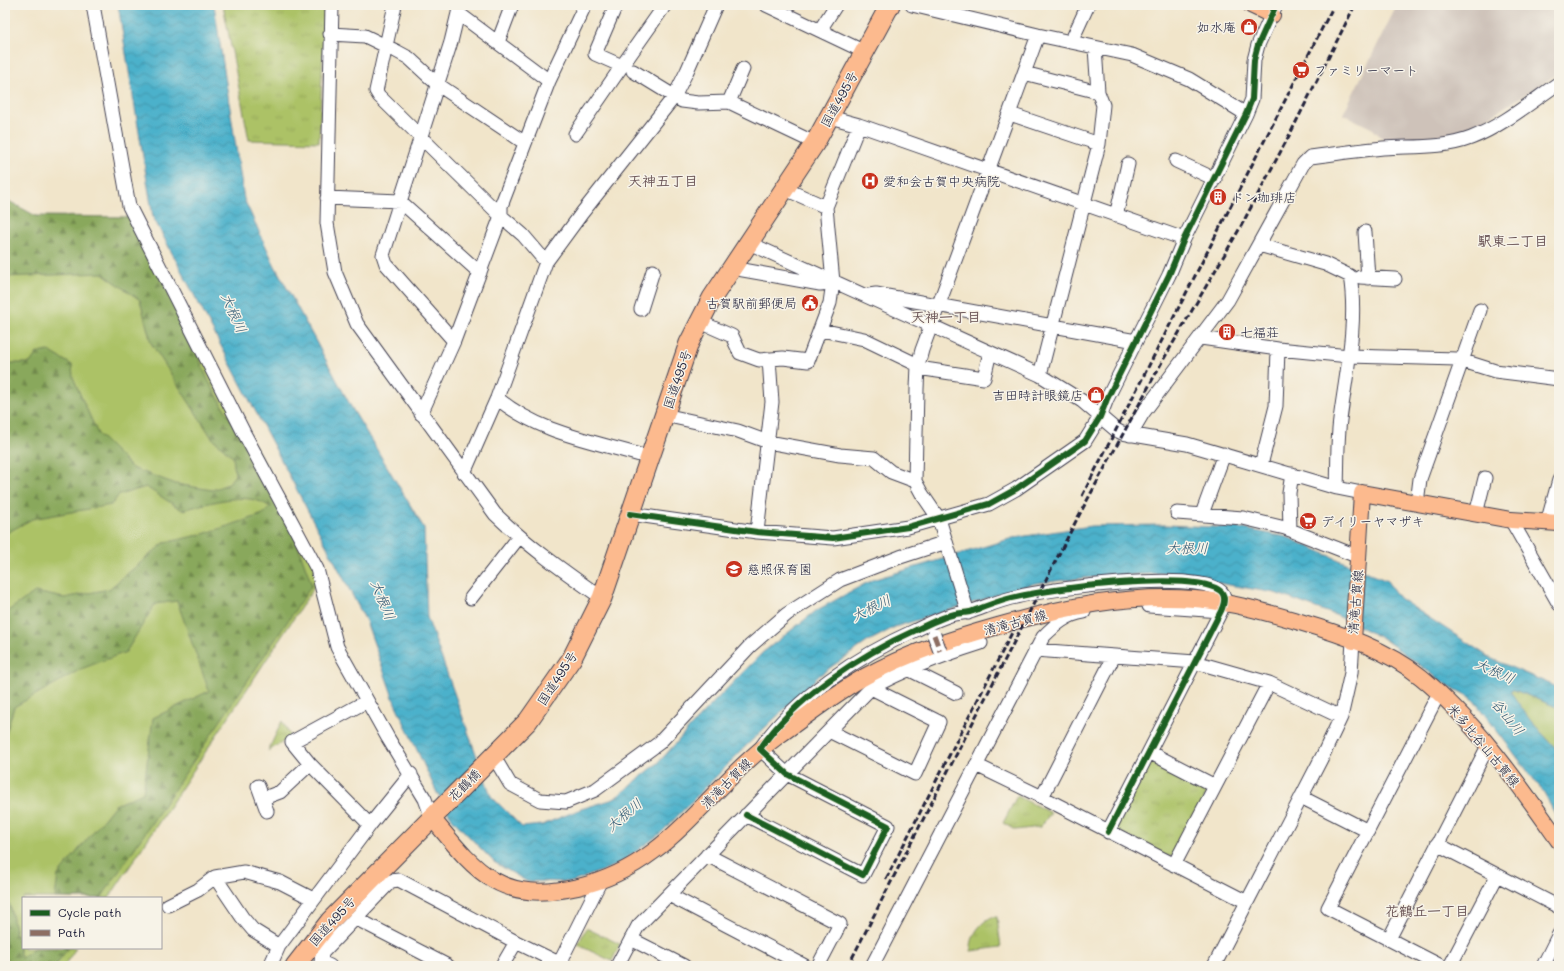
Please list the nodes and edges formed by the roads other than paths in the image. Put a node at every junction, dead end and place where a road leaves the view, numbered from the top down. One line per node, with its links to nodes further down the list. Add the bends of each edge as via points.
1 (93, 5): 131 (street, via 129,206 244,433 317,569 337,647)
2 (332, 5): 18 (street)
3 (395, 5): 22 (street)
4 (512, 5): 20 (street)
5 (585, 5): 28 (street)
6 (616, 5): 25 (street, via 595,54)
7 (665, 5): 25 (street)
8 (716, 5): 32 (street)
9 (766, 5): 17 (street)
10 (836, 5): 17 (street)
11 (890, 5): 24 (highway, 国道495号)
12 (912, 5): 19 (street)
13 (1088, 5): 21 (street)
14 (1251, 5): 16 (main road)
15 (459, 9): 20 (street); 30 (street)
16 (1274, 10): 35 (street, via 1258,45 1254,60 1252,99)
17 (820, 30): 24 (street)
18 (330, 34): 22 (street, via 365,36); 48 (street)
19 (1038, 36): 21 (street); 27 (street)
20 (498, 42): 28 (street)
21 (1071, 42): 23 (street)
22 (387, 46): 30 (street, via 409,58); 39 (street, via 376,91)
23 (1095, 48): 31 (street); 35 (street, via 1132,55 1189,79)
24 (865, 52): 36 (highway, 国道495号)
25 (628, 69): 32 (street); 38 (street)
26 (743, 69): 33 (street)
27 (1024, 73): 31 (street); 34 (street)
28 (548, 81): 40 (street)
29 (1559, 83): 57 (street, via 1494,126 1471,138 1425,148 1400,147 1310,157 1303,164)
30 (438, 84): 39 (street); 40 (street)
31 (1098, 92): 42 (street, via 1103,105)
32 (674, 97): 33 (street, via 698,103); 58 (street)
33 (729, 102): 41 (street)
34 (1010, 114): 42 (street); 45 (street)
35 (1246, 114): 46 (street)
36 (830, 117): 37 (street); 41 (highway, 国道495号)
37 (860, 125): 45 (street); 51 (street)
38 (575, 134)
39 (420, 139): 49 (street); 52 (street)
40 (525, 143): 52 (street, via 501,206)
41 (815, 143): 47 (highway, 国道495号)
42 (1099, 144): 50 (street)
43 (1176, 161): 46 (street)
44 (1128, 164): 53 (street)
45 (989, 171): 50 (street); 67 (street)
46 (1215, 179): 55 (street)
47 (785, 190): 51 (street); 56 (highway, 国道495号)
48 (327, 198): 49 (street); 86 (street, via 329,248 346,301 357,324)
49 (400, 201): 61 (street); 75 (street, via 382,255 386,264)
50 (1083, 203): 53 (street); 72 (street)
51 (826, 207): 65 (street)
52 (501, 216): 58 (street, via 523,235); 61 (street)
53 (1116, 216): 55 (street)
54 (1365, 232): 63 (street)
55 (1184, 240): 76 (street, via 1170,275)
56 (748, 243): 59 (highway, 国道495号); 65 (street)
57 (1259, 245): 62 (street, via 1325,264); 74 (street, via 1228,300)
58 (546, 262): 85 (street)
59 (732, 268): 65 (street, via 820,284); 70 (highway, 国道495号)
60 (653, 271): 68 (street)
61 (480, 273): 75 (street)
62 (1350, 276): 63 (street); 79 (street, via 1352,295)
63 (1368, 278): 64 (street)
64 (1395, 279)
65 (833, 282): 66 (street); 73 (street, via 830,303)
66 (865, 296): 67 (street, via 876,294); 71 (street)
67 (938, 305): 71 (street); 72 (street)
68 (641, 309)
69 (1480, 310): 81 (street)
70 (698, 321): 80 (street, via 732,336 740,353 759,360); 87 (highway, 国道495号)
71 (931, 326): 78 (street); 82 (street)
72 (1054, 326): 76 (street); 83 (street)
73 (821, 330): 80 (street, via 808,361); 82 (street, via 864,339)
74 (1200, 338): 77 (street); 89 (street, via 1143,413)
75 (454, 341): 86 (street)
76 (1136, 341): 88 (street)
77 (1278, 349): 79 (street); 93 (street, via 1276,406)
78 (990, 352): 82 (street, via 984,378); 83 (street)
79 (1349, 356): 81 (street, via 1436,357); 99 (street, via 1340,422)
80 (769, 359): 90 (street, via 772,402)
81 (1463, 362): 84 (street, via 1495,371); 101 (street, via 1420,479)
82 (918, 367): 98 (street)
83 (1040, 375): 88 (street, via 1082,401)
84 (1559, 379)
85 (497, 398): 92 (street, via 529,420 566,436); 94 (street)
86 (421, 414): 94 (street)
87 (664, 415): 90 (street, via 738,431); 92 (highway, 国道495号)
88 (1100, 417): 89 (street, via 1116,430); 106 (street, via 1085,441 1002,498 970,511)
89 (1130, 435): 91 (street, via 1187,444)
90 (768, 442): 98 (street, via 840,456 874,458 891,472); 110 (street)
91 (1224, 454): 93 (street); 104 (street)
92 (650, 458): 103 (highway, 国道495号)
93 (1261, 465): 95 (street)
94 (464, 473): 111 (street, via 495,514)
95 (1292, 474): 99 (street); 109 (street, via 1289,493)
96 (1485, 478): 105 (street)
97 (1559, 480): 108 (street)
98 (915, 481): 106 (street)
99 (1337, 488): 100 (street)
100 (1362, 493): 101 (main road); 113 (main road, 清滝古賀線)
101 (1417, 503): 105 (main road)
102 (1178, 513): 104 (street)
103 (630, 514): 110 (street); 115 (highway, 国道495号)
104 (1202, 514): 109 (street, via 1243,518)
105 (1476, 514): 107 (main road)
106 (940, 519): 110 (street, via 870,534 833,538); 112 (street)
107 (1510, 520): 108 (main road); 116 (street)
108 (1553, 523)
109 (1290, 530): 113 (street)
110 (757, 532)
111 (518, 537): 114 (street); 115 (street)
112 (946, 542): 118 (street); 137 (street, via 840,580 787,614 750,646 659,743 595,790 566,802 540,800 510,784)
113 (1359, 557): 119 (main road, 清滝古賀線)
114 (471, 598)
115 (602, 598): 137 (highway, 国道495号, via 559,678 528,720)
116 (1559, 604)
117 (1223, 607): 118 (street, via 1223,594 1210,586 1159,582 1111,583 1064,588 1016,596); 119 (main road, 清滝古賀線, via 1282,617); 122 (street, via 1131,606 1075,613 1054,626 1043,637); 125 (street); 135 (main road, 清滝古賀線, via 1196,599 1116,600 1028,617 938,643 864,677)
118 (967, 609): 135 (street, via 885,644 854,663 825,684 773,730)
119 (1353, 634): 130 (main road, 米多比谷山古賀線, via 1397,660); 132 (street, via 1351,673)
120 (934, 635): 123 (street, bridge)
121 (981, 643): 126 (street, via 932,658)
122 (1036, 650): 124 (street); 139 (street)
123 (940, 651)
124 (1114, 656): 125 (street); 144 (street)
125 (1195, 662): 127 (street); 136 (street)
126 (908, 669): 128 (street); 129 (street)
127 (1269, 682): 132 (street); 143 (street)
128 (871, 688): 133 (street); 133 (street, via 938,722 914,774)
129 (956, 693)
130 (1439, 693): 134 (main road, 米多比谷山古賀線); 149 (street)
131 (366, 701): 138 (street, via 292,742); 140 (street)
132 (1341, 717): 145 (street)
133 (829, 731): 141 (street)
134 (1488, 746): 151 (main road, 米多比谷山古賀線); 152 (street)
135 (760, 749): 141 (street); 157 (main road, 清滝古賀線, via 664,844 647,858)
136 (1149, 752): 143 (street); 150 (street)
137 (491, 759): 146 (highway, 花鶴橋)
138 (310, 764): 142 (street, via 266,805); 148 (street)
139 (976, 765): 144 (street); 179 (street)
140 (411, 774): 146 (street); 148 (street)
141 (786, 774): 147 (street); 147 (street, via 888,826 863,874)
142 (258, 786)
143 (1215, 786): 154 (street)
144 (1042, 797): 150 (street)
145 (1301, 797): 149 (street); 160 (street)
146 (436, 814): 157 (main road, 清滝古賀線, via 457,849 480,871 504,886 516,890 553,891); 171 (highway, 国道495号, via 330,921)
147 (746, 815): 153 (street)
148 (370, 825): 159 (street)
149 (1368, 831): 166 (street, via 1328,908)
150 (1108, 832): 154 (street)
151 (1559, 840)
152 (1437, 844): 155 (street); 166 (street)
153 (707, 855): 158 (street); 178 (street, via 840,924)
154 (1174, 865): 160 (street)
155 (1497, 876): 162 (street); 182 (street)
156 (215, 877): 159 (street, via 244,872 280,882); 161 (street, via 198,890); 168 (street, via 253,930)
157 (601, 880): 169 (street)
158 (669, 895): 165 (street, via 638,926); 177 (street)
159 (313, 899): 168 (street)
160 (1247, 902): 180 (street)
161 (168, 905)
162 (1559, 907)
163 (355, 918): 167 (street, via 390,881 399,880); 172 (street, via 322,953 321,962); 173 (street)
164 (1559, 934): 183 (street)
165 (631, 939): 175 (street); 176 (street)
166 (1389, 940): 181 (street)
167 (516, 942): 169 (street); 174 (street)
168 (279, 946): 170 (street)
169 (561, 965)
170 (270, 966)
171 (295, 966)
172 (330, 966)
173 (448, 966)
174 (502, 966)
175 (617, 966)
176 (684, 966)
177 (805, 966)
178 (818, 966)
179 (872, 966)
180 (1214, 966)
181 (1441, 966)
182 (1450, 966)
183 (1543, 966)

